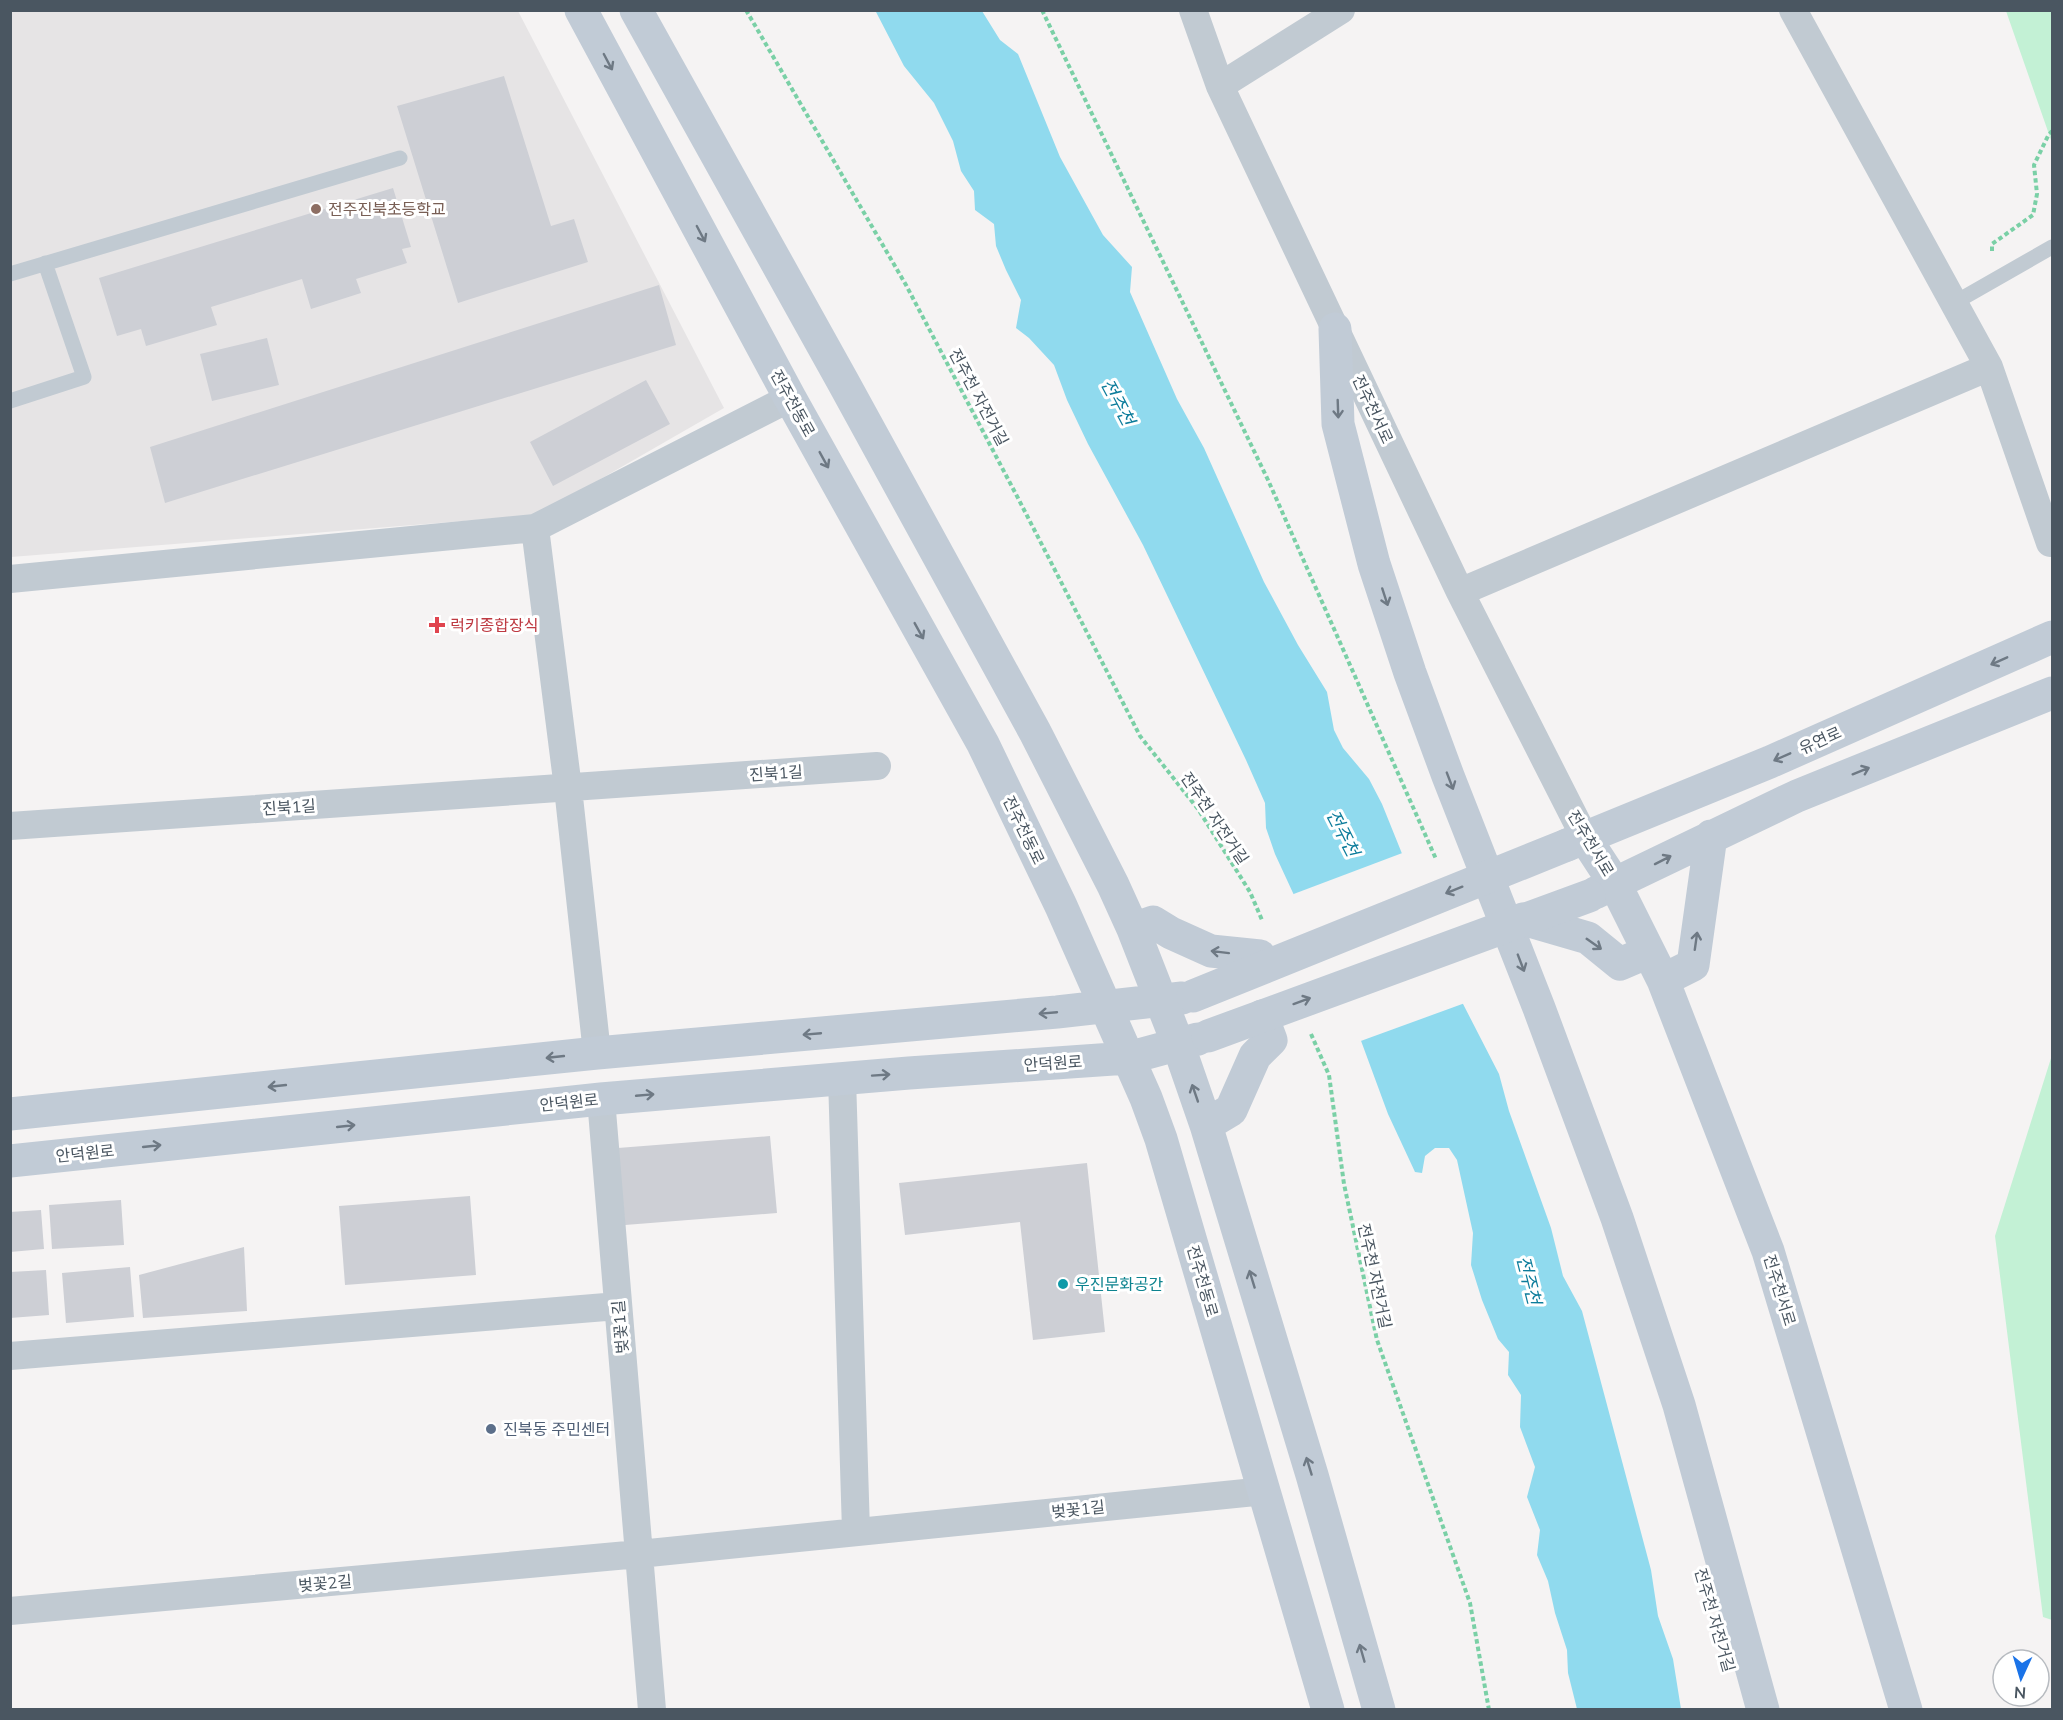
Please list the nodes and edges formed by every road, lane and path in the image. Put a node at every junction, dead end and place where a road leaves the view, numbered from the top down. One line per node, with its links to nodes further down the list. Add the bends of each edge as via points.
1 (581, 10): 18 (street, 전주천동로, one-way to 18)
2 (636, 10): 35 (street, via 1035,732)
3 (746, 10): 34 (path, 전주천 자전거길, via 906,285 1140,736 1198,810 1250,892)
4 (1042, 10): 31 (path, via 1268,480)
5 (1193, 10): 8 (street, 전주천서로)
6 (1341, 10): 8 (street)
7 (1793, 10): 15 (street)
8 (1220, 86): 16 (street, 전주천서로)
9 (2052, 131): 14 (path, via 2034,165 2037,194 2033,215 1992,244)
10 (400, 158): 12 (lane)
11 (2052, 247): 14 (lane)
12 (45, 263): 13 (lane); 19 (lane, via 84,377)
13 (10, 273)
14 (1994, 278): 15 (lane)
15 (1954, 303): 17 (street)
16 (1335, 329): 23 (street, 전주천서로); 61 (street, one-way to 61, via 1338,424 1374,564 1448,776 1617,1218 1679,1405)
17 (1989, 367): 21 (street); 23 (street)
18 (790, 398): 20 (street); 40 (street, 전주천동로, one-way to 40, via 982,744)
19 (10, 401)
20 (535, 528): 22 (street); 27 (street)
21 (2050, 543)
22 (10, 579)
23 (1460, 592): 30 (street, 전주천서로)
24 (2052, 637): 30 (street, 유연로, one-way to 30, via 1770,762)
25 (2052, 693): 29 (street, one-way to 25, via 1797,796)
26 (877, 766): 27 (street, 진북1길)
27 (568, 788): 28 (street, 진북1길); 44 (street)
28 (10, 826)
29 (1711, 836): 32 (street, one-way to 29); 38 (street, one-way to 29, via 1693,965)
30 (1576, 841): 32 (street, 전주천서로); 37 (street, 유연로, one-way to 37, bridge)
31 (1437, 862)
32 (1602, 890): 33 (street, 안덕원로, bridge); 36 (street, 전주천서로)
33 (1523, 919): 36 (street, one-way to 36, via 1588,938); 41 (street, 안덕원로, one-way to 33, bridge)
34 (1264, 924)
35 (1133, 929): 37 (street, one-way to 35, via 1260,956 1211,951 1153,922); 39 (street)
36 (1634, 958): 38 (street, 전주천서로)
37 (1263, 967): 39 (street, 유연로, bridge, via 1193,996)
38 (1662, 981): 62 (street, 전주천서로, via 1768,1251)
39 (1161, 1001): 40 (street, 유연로); 43 (street)
40 (1106, 1008): 44 (street, one-way to 44); 45 (street, 전주천동로)
41 (1262, 1016): 43 (street, 안덕원로, bridge); 49 (street, via 1271,1040 1255,1056)
42 (1310, 1032): 60 (path, 전주천 자전거길, via 1329,1075 1344,1184 1377,1340 1470,1603)
43 (1193, 1040): 45 (street, 안덕원로); 49 (street, one-way to 43)
44 (597, 1053): 48 (street, one-way to 48)
45 (1128, 1058): 46 (street, 안덕원로, one-way to 45); 53 (street, 전주천동로, via 1161,1139)
46 (842, 1078): 47 (street, 안덕원로, one-way to 46); 54 (street)
47 (601, 1099): 50 (street, 안덕원로, one-way to 47); 51 (street, 벚꽃1길)
48 (10, 1114)
49 (1218, 1118): 59 (street, one-way to 49)
50 (10, 1161)
51 (618, 1306): 52 (street); 55 (street, 벚꽃1길)
52 (10, 1356)
53 (1265, 1491): 54 (street, 벚꽃1길); 58 (street, 전주천동로)
54 (856, 1531): 55 (street, 벚꽃1길)
55 (639, 1554): 56 (street, 벚꽃2길); 57 (street, 벚꽃1길)
56 (10, 1611)
57 (652, 1710)
58 (1328, 1710)
59 (1378, 1710)
60 (1489, 1710)
61 (1763, 1710)
62 (1906, 1710)

